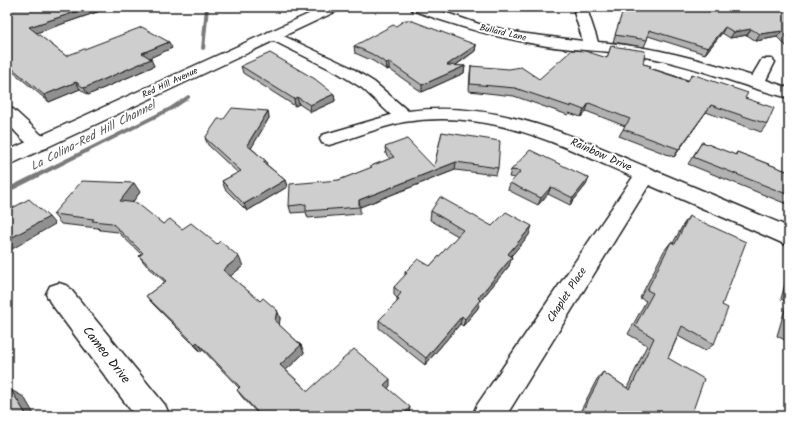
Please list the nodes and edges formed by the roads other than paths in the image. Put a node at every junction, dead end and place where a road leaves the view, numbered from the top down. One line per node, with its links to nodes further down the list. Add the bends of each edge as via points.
1 (334, 7): 4 (street, Red Hill Avenue)
2 (417, 7): 5 (street, Bullard Lane, via 496,33 535,41)
3 (581, 12): 5 (street)
4 (273, 35): 10 (street, via 344,70 368,85); 12 (street, Red Hill Avenue)
5 (592, 46): 7 (street, Bullard Lane, via 654,54)
6 (767, 62): 7 (street)
7 (757, 83): 8 (street, Bullard Lane)
8 (789, 93)
9 (7, 113): 12 (street)
10 (404, 117): 11 (street, Rainbow Drive); 14 (street, Rainbow Drive, via 462,114 524,124)
11 (329, 140)
12 (40, 144): 13 (street, Red Hill Avenue)
13 (7, 159)
14 (645, 175): 15 (street, Rainbow Drive); 18 (street, Chaplet Place)
15 (789, 237)
16 (59, 294): 17 (street, Cameo Drive)
17 (154, 416)
18 (488, 416)

